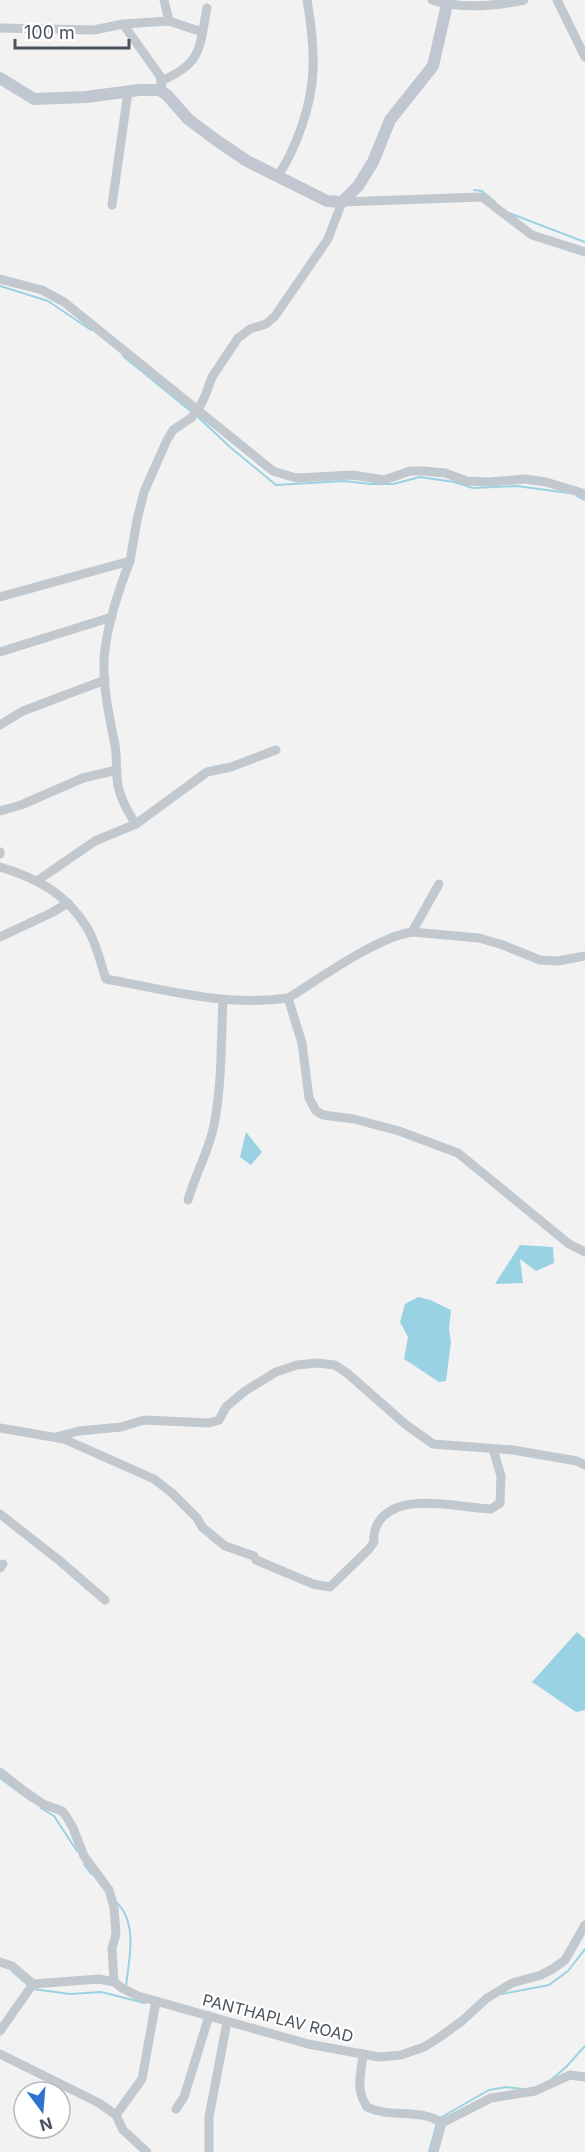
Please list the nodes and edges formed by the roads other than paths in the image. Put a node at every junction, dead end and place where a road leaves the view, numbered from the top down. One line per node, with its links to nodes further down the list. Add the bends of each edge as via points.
1 (164, 0): 8 (street)
2 (307, 0): 16 (street, via 313,73 289,159)
3 (432, 0): 6 (street)
4 (524, 0): 6 (street)
5 (557, 0): 12 (street)
6 (448, 3): 17 (street, via 433,66 390,120 373,162)
7 (207, 8): 11 (street)
8 (169, 21): 9 (street); 11 (street)
9 (123, 24): 10 (street, via 94,30); 14 (street, via 148,58)
10 (0, 28)
11 (202, 32): 14 (street, via 194,60)
12 (585, 57)
13 (0, 78): 15 (street, via 34,99)
14 (162, 87): 15 (street); 16 (street, via 188,119 216,141)
15 (128, 92): 18 (street)
16 (277, 177): 17 (street, via 327,201)
17 (342, 202): 19 (street, via 482,197 532,235); 21 (street, via 328,239 281,308 266,324 238,338 212,377)
18 (112, 205)
19 (585, 252)
20 (0, 279): 21 (street, via 42,290 64,302)
21 (195, 413): 22 (street, via 273,471 296,478 353,475 384,480 410,471 424,471 467,481 546,482); 23 (street, via 173,430 144,492)
22 (585, 494)
23 (130, 561): 24 (street); 25 (street)
24 (0, 597)
25 (112, 616): 26 (street); 27 (street, via 105,649)
26 (0, 652)
27 (105, 680): 28 (street, via 23,711); 30 (street)
28 (0, 724)
29 (276, 750): 32 (street, via 207,772)
30 (117, 770): 31 (street, via 106,776 83,778); 32 (street, via 119,788)
31 (0, 811)
32 (136, 824): 34 (street, via 95,841)
33 (0, 867): 34 (street)
34 (37, 881): 36 (street)
35 (439, 884): 37 (street)
36 (68, 903): 38 (street); 41 (street, via 87,928 106,979)
37 (412, 932): 39 (street, via 479,938 540,960); 40 (street, via 374,946)
38 (0, 937)
39 (585, 956)
40 (288, 998): 41 (street); 43 (street, via 302,1043 309,1098 316,1111 399,1131 458,1153 569,1245)
41 (223, 1000): 42 (street, via 214,1125)
42 (188, 1200)
43 (585, 1252)
44 (0, 1428): 45 (street)
45 (54, 1438): 46 (street, via 144,1420 219,1420 225,1407 276,1372 317,1363 335,1365 347,1373 433,1444); 46 (street, via 154,1479 225,1546 313,1584 330,1587 369,1549 376,1526 386,1512 408,1504 491,1509 500,1503 501,1476)
46 (493, 1449): 47 (street)
47 (585, 1465)
48 (0, 1515): 49 (street)
49 (105, 1600)
50 (0, 1772): 53 (street, via 43,1804 62,1811 84,1856 109,1890 114,1908 116,1934 112,1948)
51 (585, 1925): 60 (street, PANTHAPLAV ROAD, via 560,1965 503,1988 424,2047 401,2055)
52 (0, 1962): 54 (street, via 12,1966)
53 (118, 1985): 54 (street, via 99,1978); 55 (street, PANTHAPLAV ROAD)
54 (30, 1988): 58 (street)
55 (155, 2005): 56 (street, PANTHAPLAV ROAD); 63 (street, via 142,2079)
56 (207, 2021): 57 (street, PANTHAPLAV ROAD); 62 (street, via 184,2097)
57 (227, 2022): 60 (street, PANTHAPLAV ROAD); 66 (street, via 209,2117)
58 (0, 2031)
59 (0, 2054): 63 (street, via 80,2092)
60 (363, 2056): 64 (street, via 359,2084 367,2108 380,2113 423,2114)
61 (585, 2077): 64 (street, via 570,2076 535,2091 491,2098)
62 (176, 2109)
63 (116, 2115): 65 (street, via 123,2130)
64 (439, 2121): 67 (street)
65 (147, 2152)
66 (209, 2152)
67 (435, 2152)

